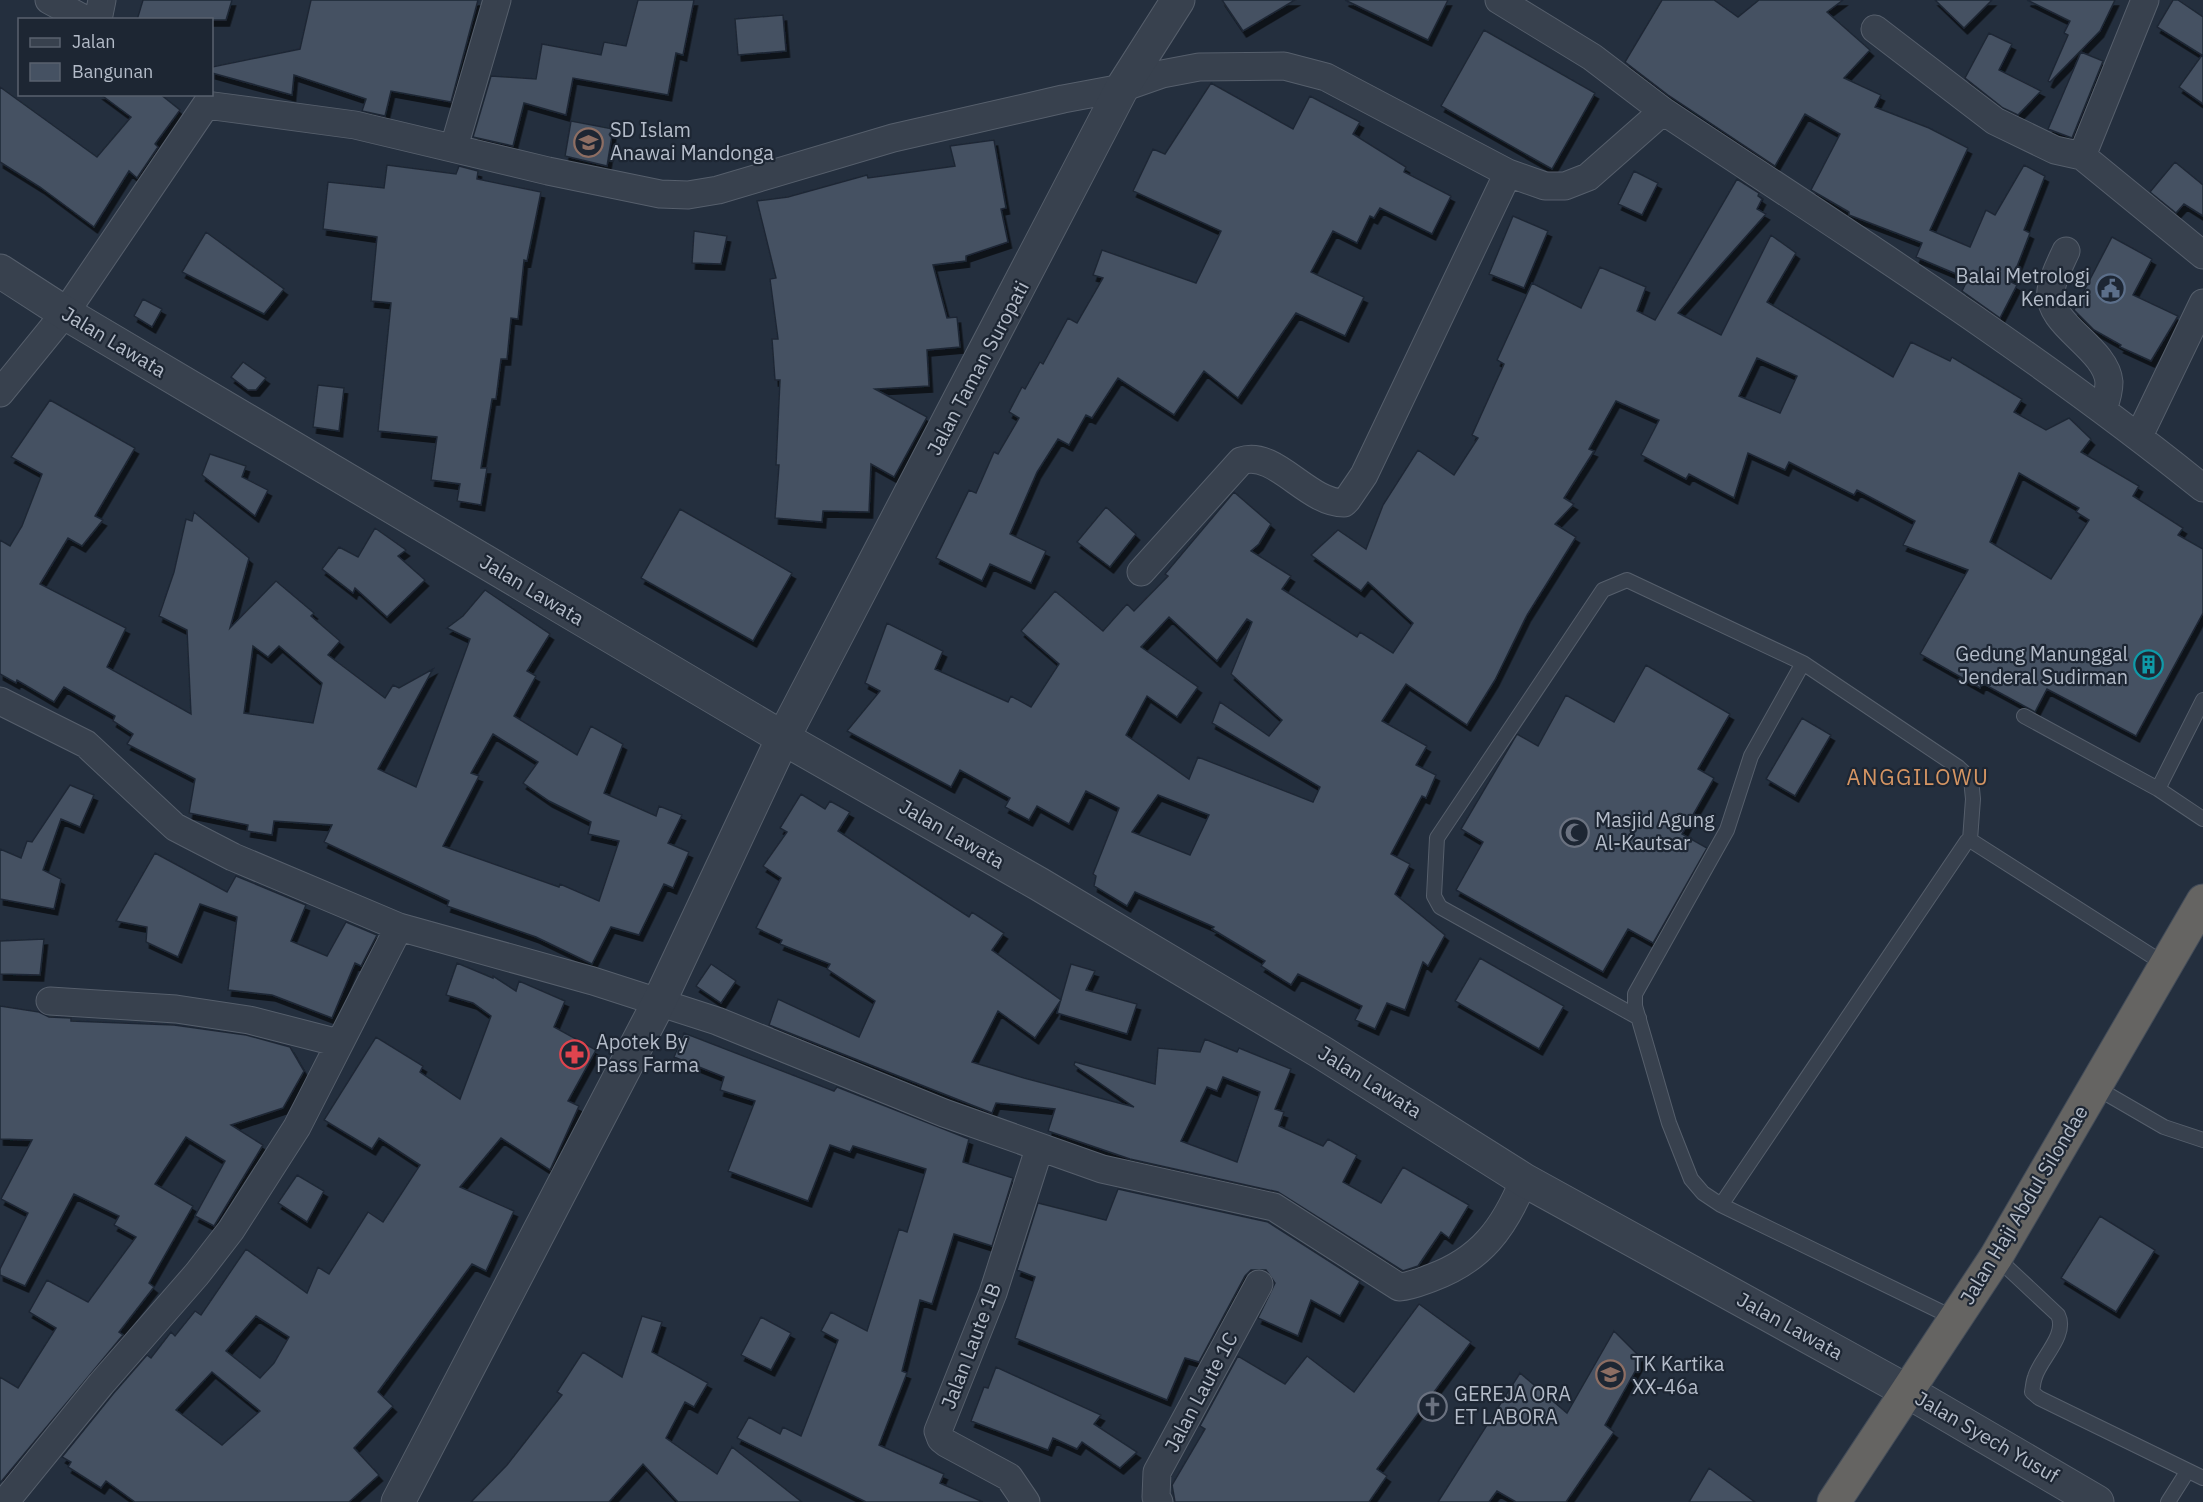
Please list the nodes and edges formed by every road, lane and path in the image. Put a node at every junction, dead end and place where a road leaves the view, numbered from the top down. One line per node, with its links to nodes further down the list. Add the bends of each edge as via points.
1 (49, 0): 7 (street)
2 (102, 0): 8 (street)
3 (497, 0): 13 (street)
4 (1178, 0): 10 (street, Jalan Taman Suropati)
5 (1499, 0): 12 (street, via 1592,57)
6 (2145, 0): 14 (street)
7 (82, 18)
8 (98, 18)
9 (1875, 29): 14 (street, via 1995,121 2055,150)
10 (1122, 88): 13 (street, via 938,127 718,190 688,195 660,194); 15 (street, via 1199,67 1284,66 1326,77); 30 (street, Jalan Taman Suropati)
11 (198, 100): 13 (street, via 355,125); 20 (street)
12 (1663, 111): 15 (street, via 1588,177 1565,186 1545,186); 22 (street, via 1884,257)
13 (454, 147)
14 (2082, 156): 17 (street)
15 (1508, 173): 25 (street, via 1364,475 1347,500 1330,502 1270,464 1250,458 1241,461)
16 (2066, 251): 22 (street, via 2050,292 2053,305 2103,365 2109,380)
17 (2203, 255)
18 (0, 271): 20 (street, Jalan Lawata)
19 (2203, 303): 23 (street)
20 (65, 313): 21 (street); 30 (street, Jalan Lawata)
21 (0, 393)
22 (2103, 409): 23 (street)
23 (2139, 436): 24 (street)
24 (2203, 488)
25 (1141, 572)
26 (1803, 663): 33 (lane, via 1971,779); 39 (lane, via 1751,756 1727,830 1640,982 1635,994); 39 (lane, via 1628,580 1613,584 1603,590 1437,838 1434,896 1440,908)
27 (2203, 700): 31 (lane)
28 (0, 701): 35 (street, via 86,744 175,827 233,857)
29 (2024, 716): 31 (lane)
30 (783, 738): 38 (street, Jalan Taman Suropati); 44 (street, Jalan Lawata, via 1321,1052)
31 (2158, 789): 32 (lane)
32 (2203, 819)
33 (1970, 840): 36 (lane); 45 (lane)
34 (2203, 901): 36 (highway, Jalan Haji Abdul Silondae)
35 (399, 927): 38 (street); 40 (street)
36 (2166, 965): 41 (highway, Jalan Haji Abdul Silondae)
37 (50, 1001): 40 (street, via 176,1009 249,1020)
38 (658, 1002): 43 (street, via 717,1021); 53 (street, Jalan Taman Suropati)
39 (1639, 1018): 45 (lane, via 1669,1123 1691,1179)
40 (339, 1043): 52 (street, via 297,1127 231,1230)
41 (2095, 1087): 42 (lane, via 2164,1127); 46 (highway, Jalan Haji Abdul Silondae)
42 (2203, 1140)
43 (1039, 1149): 44 (street, via 1101,1169 1274,1207 1399,1287 1447,1272 1484,1248 1515,1202); 54 (street, Jalan Laute 1B, via 993,1293 938,1431 941,1439 1009,1477)
44 (1524, 1180): 49 (street, Jalan Lawata)
45 (1721, 1205): 48 (lane)
46 (1996, 1257): 48 (highway, Jalan Haji Abdul Silondae); 50 (lane, via 2061,1321 2032,1392)
47 (1259, 1284): 55 (street, Jalan Laute 1C, via 1157,1472)
48 (1956, 1319): 49 (highway, Jalan Haji Abdul Silondae)
49 (1907, 1391): 56 (highway, Jalan Haji Abdul Silondae); 57 (street, Jalan Syech Yusuf)
50 (2187, 1472): 51 (lane); 58 (lane)
51 (2203, 1478)
52 (5, 1502)
53 (398, 1502)
54 (1026, 1502)
55 (1159, 1502)
56 (1834, 1502)
57 (2097, 1502)
58 (2168, 1502)

